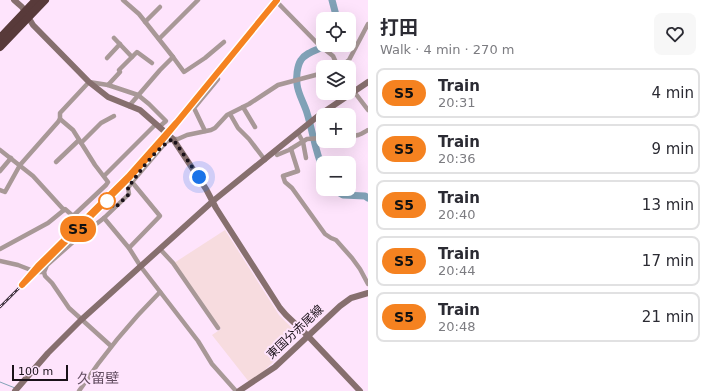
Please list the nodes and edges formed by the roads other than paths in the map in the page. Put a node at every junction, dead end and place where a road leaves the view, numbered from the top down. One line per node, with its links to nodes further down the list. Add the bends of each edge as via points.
1 (14, 0): 9 (street)
2 (36, 0): 9 (highway)
3 (45, 0): 9 (highway)
4 (122, 0): 10 (street)
5 (198, 0): 7 (street)
6 (275, 0): 21 (street)
7 (192, 2): 14 (street)
8 (160, 7): 10 (street)
9 (26, 15): 12 (highway); 17 (highway); 26 (street)
10 (145, 22): 14 (street)
11 (368, 24): 22 (street)
12 (0, 38)
13 (114, 38): 16 (street)
14 (159, 39): 19 (street)
15 (224, 42): 19 (street, via 184,72)
16 (120, 44): 18 (street); 20 (street)
17 (0, 47)
18 (132, 57): 23 (street, via 137,52); 28 (street)
19 (173, 57): 30 (street)
20 (107, 58)
21 (335, 60)
22 (349, 60)
23 (152, 63)
24 (316, 75): 34 (street, via 278,86)
25 (218, 79): 44 (street, via 194,108)
26 (89, 82): 28 (street); 33 (street, via 108,97); 40 (street, via 60,114)
27 (368, 82): 29 (street)
28 (108, 85): 30 (street)
29 (356, 89)
30 (138, 95): 33 (street); 41 (street, via 166,121)
31 (356, 95): 36 (street)
32 (341, 100): 35 (street)
33 (129, 106): 41 (street, via 140,110)
34 (243, 107): 37 (street); 42 (street)
35 (329, 108)
36 (368, 110)
37 (230, 114): 44 (street, via 215,128); 56 (street, via 238,128)
38 (114, 116): 49 (street, via 101,123)
39 (316, 118): 45 (street)
40 (60, 119): 49 (street, via 70,127); 58 (street)
41 (157, 126): 48 (street); 60 (street)
42 (255, 127)
43 (368, 130): 46 (street)
44 (204, 131): 48 (street)
45 (298, 133): 50 (street); 56 (street)
46 (356, 136)
47 (316, 138): 50 (street)
48 (173, 139): 61 (street, via 166,142); 63 (street)
49 (80, 141): 57 (street); 60 (street)
50 (303, 142): 51 (street); 55 (street)
51 (291, 149): 53 (street); 72 (street, via 298,171 283,176 285,182 325,234 336,240 352,258)
52 (0, 150): 54 (street)
53 (277, 155)
54 (11, 158): 58 (street); 59 (street)
55 (306, 158)
56 (265, 160): 63 (street)
57 (56, 162)
58 (20, 166): 62 (street, via 5,192); 64 (street, via 33,176)
59 (0, 171)
60 (104, 176): 64 (street, via 108,182 73,216)
61 (132, 182): 65 (street, via 128,188 129,194); 66 (street, via 160,216)
62 (0, 190)
63 (213, 201): 68 (street); 77 (street, via 280,308)
64 (64, 210): 67 (street, via 48,223)
65 (104, 218): 66 (street); 71 (street, via 52,260)
66 (129, 248): 70 (street)
67 (0, 249)
68 (160, 249): 70 (street); 76 (street, via 173,263)
69 (0, 261): 71 (street)
70 (141, 267): 73 (street); 75 (street)
71 (44, 272): 75 (street, via 69,308)
72 (368, 284)
73 (160, 292): 78 (street); 81 (street, via 198,341 212,364)
74 (368, 293): 77 (street, 東国分赤尾線, via 351,298)
75 (81, 320): 78 (street); 79 (street)
76 (218, 328)
77 (307, 336): 81 (street, 東国分赤尾線, via 275,367); 82 (street)
78 (111, 346): 80 (street)
79 (17, 389)
80 (79, 391)
81 (237, 391)
82 (360, 391)

